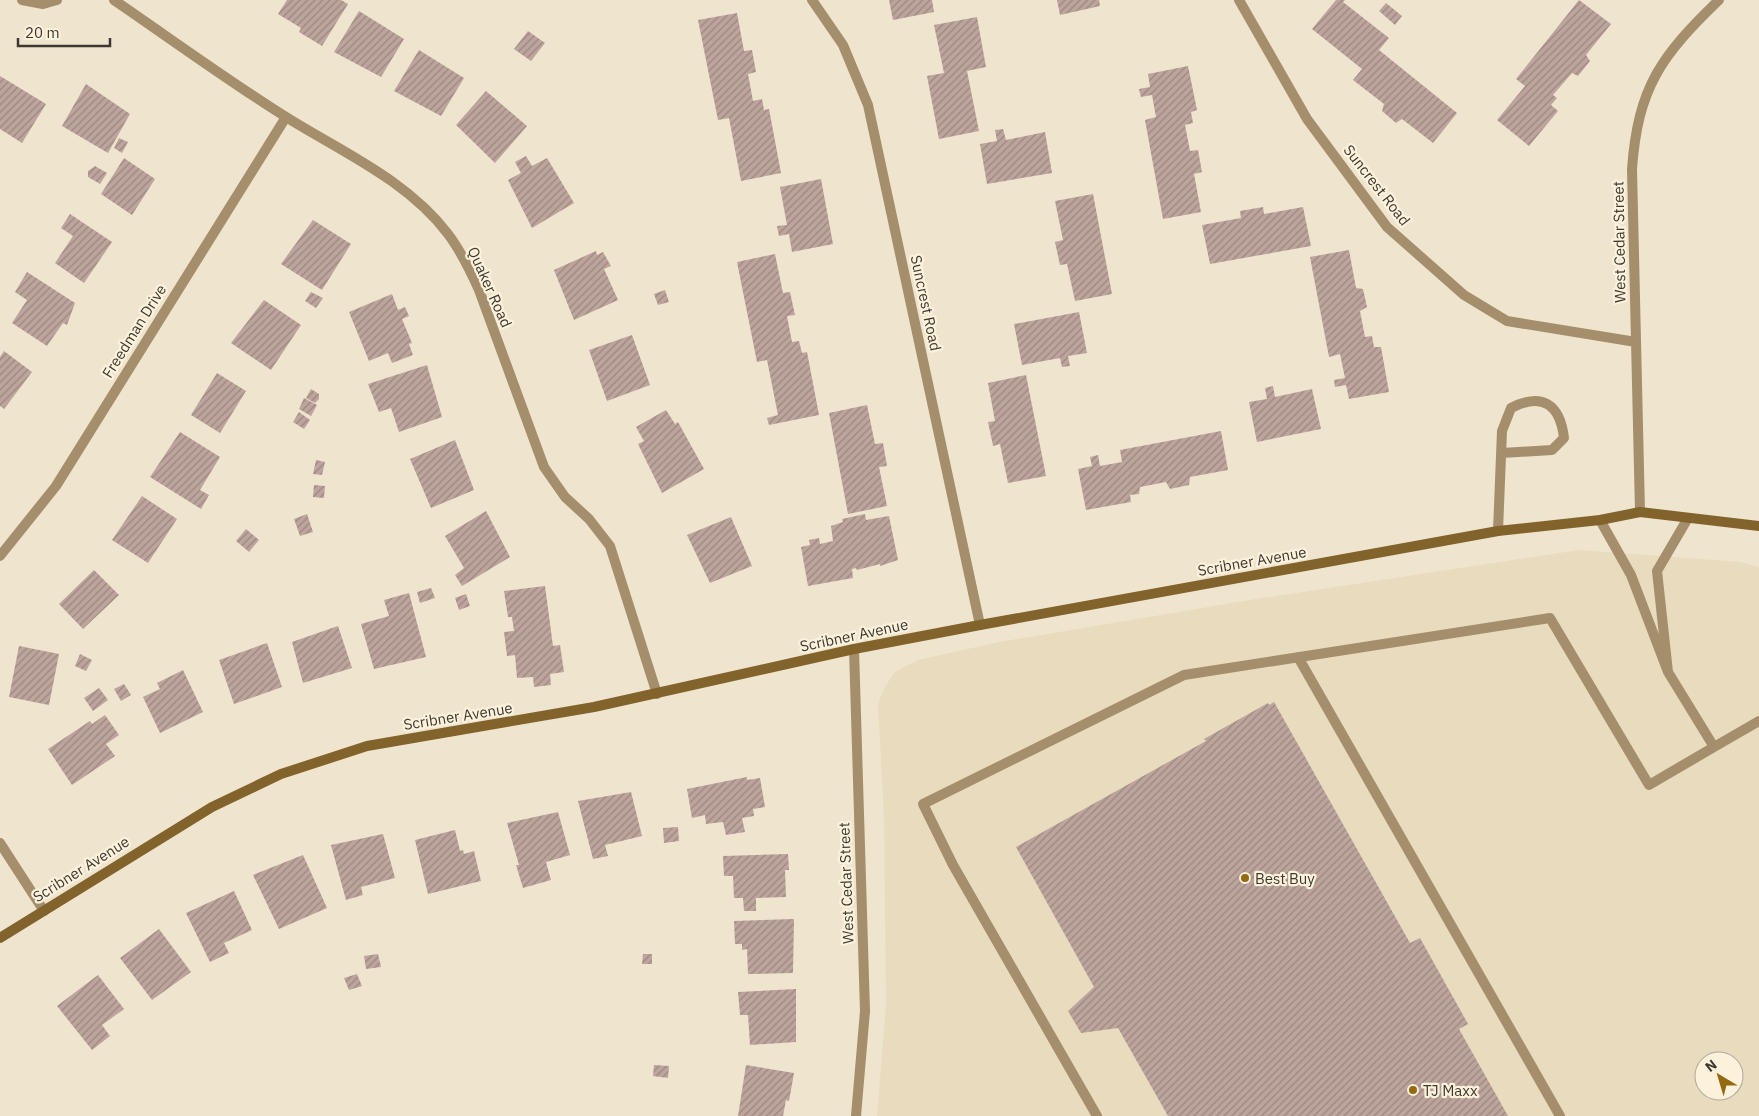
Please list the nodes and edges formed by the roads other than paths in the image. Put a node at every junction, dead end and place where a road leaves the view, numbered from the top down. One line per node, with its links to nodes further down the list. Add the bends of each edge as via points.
1 (22, 0): 2 (street, via 43,4)
2 (57, 0)
3 (114, 0): 7 (street, Quaker Road)
4 (812, 0): 16 (street, Suncrest Road, via 843,45 868,105)
5 (1239, 0): 8 (street, Suncrest Road, via 1307,119 1386,227 1464,295 1507,321)
6 (1719, 0): 8 (street, West Cedar Street, via 1694,24 1664,62 1651,81 1643,102 1632,169)
7 (286, 117): 15 (street, Freedman Drive, via 56,486); 20 (street, Quaker Road, via 370,166 402,189 431,215 457,248 479,290 544,467 565,497 589,519 610,546)
8 (1636, 342): 10 (street, West Cedar Street)
9 (1502, 454): 9 (street, via 1502,431 1510,408 1523,401 1544,402 1556,409 1564,438 1552,450); 14 (street)
10 (1640, 512): 11 (street, Scribner Avenue); 12 (street, Scribner Avenue)
11 (1688, 518): 13 (street, Scribner Avenue); 19 (street, via 1657,571)
12 (1600, 520): 14 (street, Scribner Avenue); 19 (street, via 1631,575)
13 (1759, 526)
14 (1498, 532): 16 (street, Scribner Avenue)
15 (0, 556)
16 (980, 625): 17 (street, Scribner Avenue)
17 (854, 649): 20 (street, Scribner Avenue); 26 (street, West Cedar Street, via 864,1010)
18 (1298, 657): 22 (street, via 1550,618 1649,785); 27 (street, via 1184,675 923,804 953,865); 28 (street)
19 (1668, 672): 22 (street)
20 (657, 694): 24 (street, Scribner Avenue, via 367,746 306,765 190,819)
21 (1759, 721): 22 (street)
22 (1714, 747)
23 (0, 843): 24 (street)
24 (44, 910): 25 (street, Scribner Avenue)
25 (0, 938)
26 (856, 1116)
27 (1097, 1116)
28 (1560, 1116)

